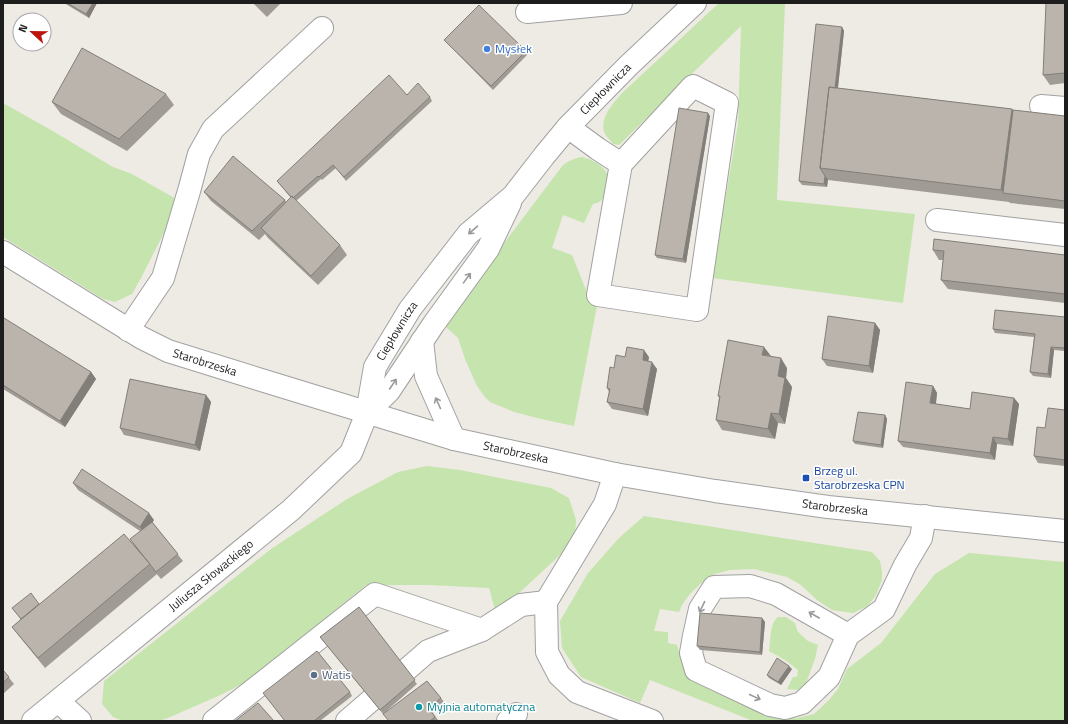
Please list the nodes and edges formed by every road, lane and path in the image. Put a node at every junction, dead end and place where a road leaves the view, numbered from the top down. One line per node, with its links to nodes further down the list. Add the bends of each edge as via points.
1 (622, 3): 3 (street)
2 (691, 4): 7 (street, Ciepłownicza)
3 (527, 12)
4 (322, 28): 13 (street, via 213,130 199,154 163,278)
5 (1041, 106): 6 (street)
6 (1065, 108)
7 (568, 128): 8 (street); 9 (street, Ciepłownicza)
8 (621, 164): 8 (street, via 598,295 697,310 727,103 693,86)
9 (513, 196): 14 (street, Ciepłownicza, one-way to 9, via 488,249); 15 (street, Ciepłownicza, one-way to 15, via 468,234 410,309 374,367)
10 (937, 220): 11 (street)
11 (1065, 235)
12 (3, 252): 13 (street, Starobrzeska)
13 (128, 330): 15 (street, Starobrzeska, via 168,351)
14 (422, 342): 15 (street, Ciepłownicza, one-way to 14, via 389,390); 16 (street, one-way to 14, via 426,376)
15 (367, 413): 16 (street, Starobrzeska); 23 (street, Juliusza Słowackiego, via 351,453 291,510)
16 (454, 439): 17 (street, Starobrzeska)
17 (615, 474): 18 (street, Starobrzeska, via 806,504); 20 (street, via 605,504)
18 (925, 516): 19 (street, Starobrzeska); 22 (street, via 921,538 884,609)
19 (1065, 532)
20 (546, 602): 21 (street, via 521,605); 28 (street, via 547,652 559,676 577,692)
21 (482, 630): 26 (street, via 375,594); 27 (street, via 428,651)
22 (848, 635): 22 (street, one-way to 22, via 776,594 750,586 714,587 700,609 691,653 696,670 770,705 786,708 802,703 830,677)
23 (58, 701): 24 (street, Juliusza Słowackiego); 25 (street)
24 (33, 721)
25 (80, 721)
26 (214, 721)
27 (347, 721)
28 (652, 721)

